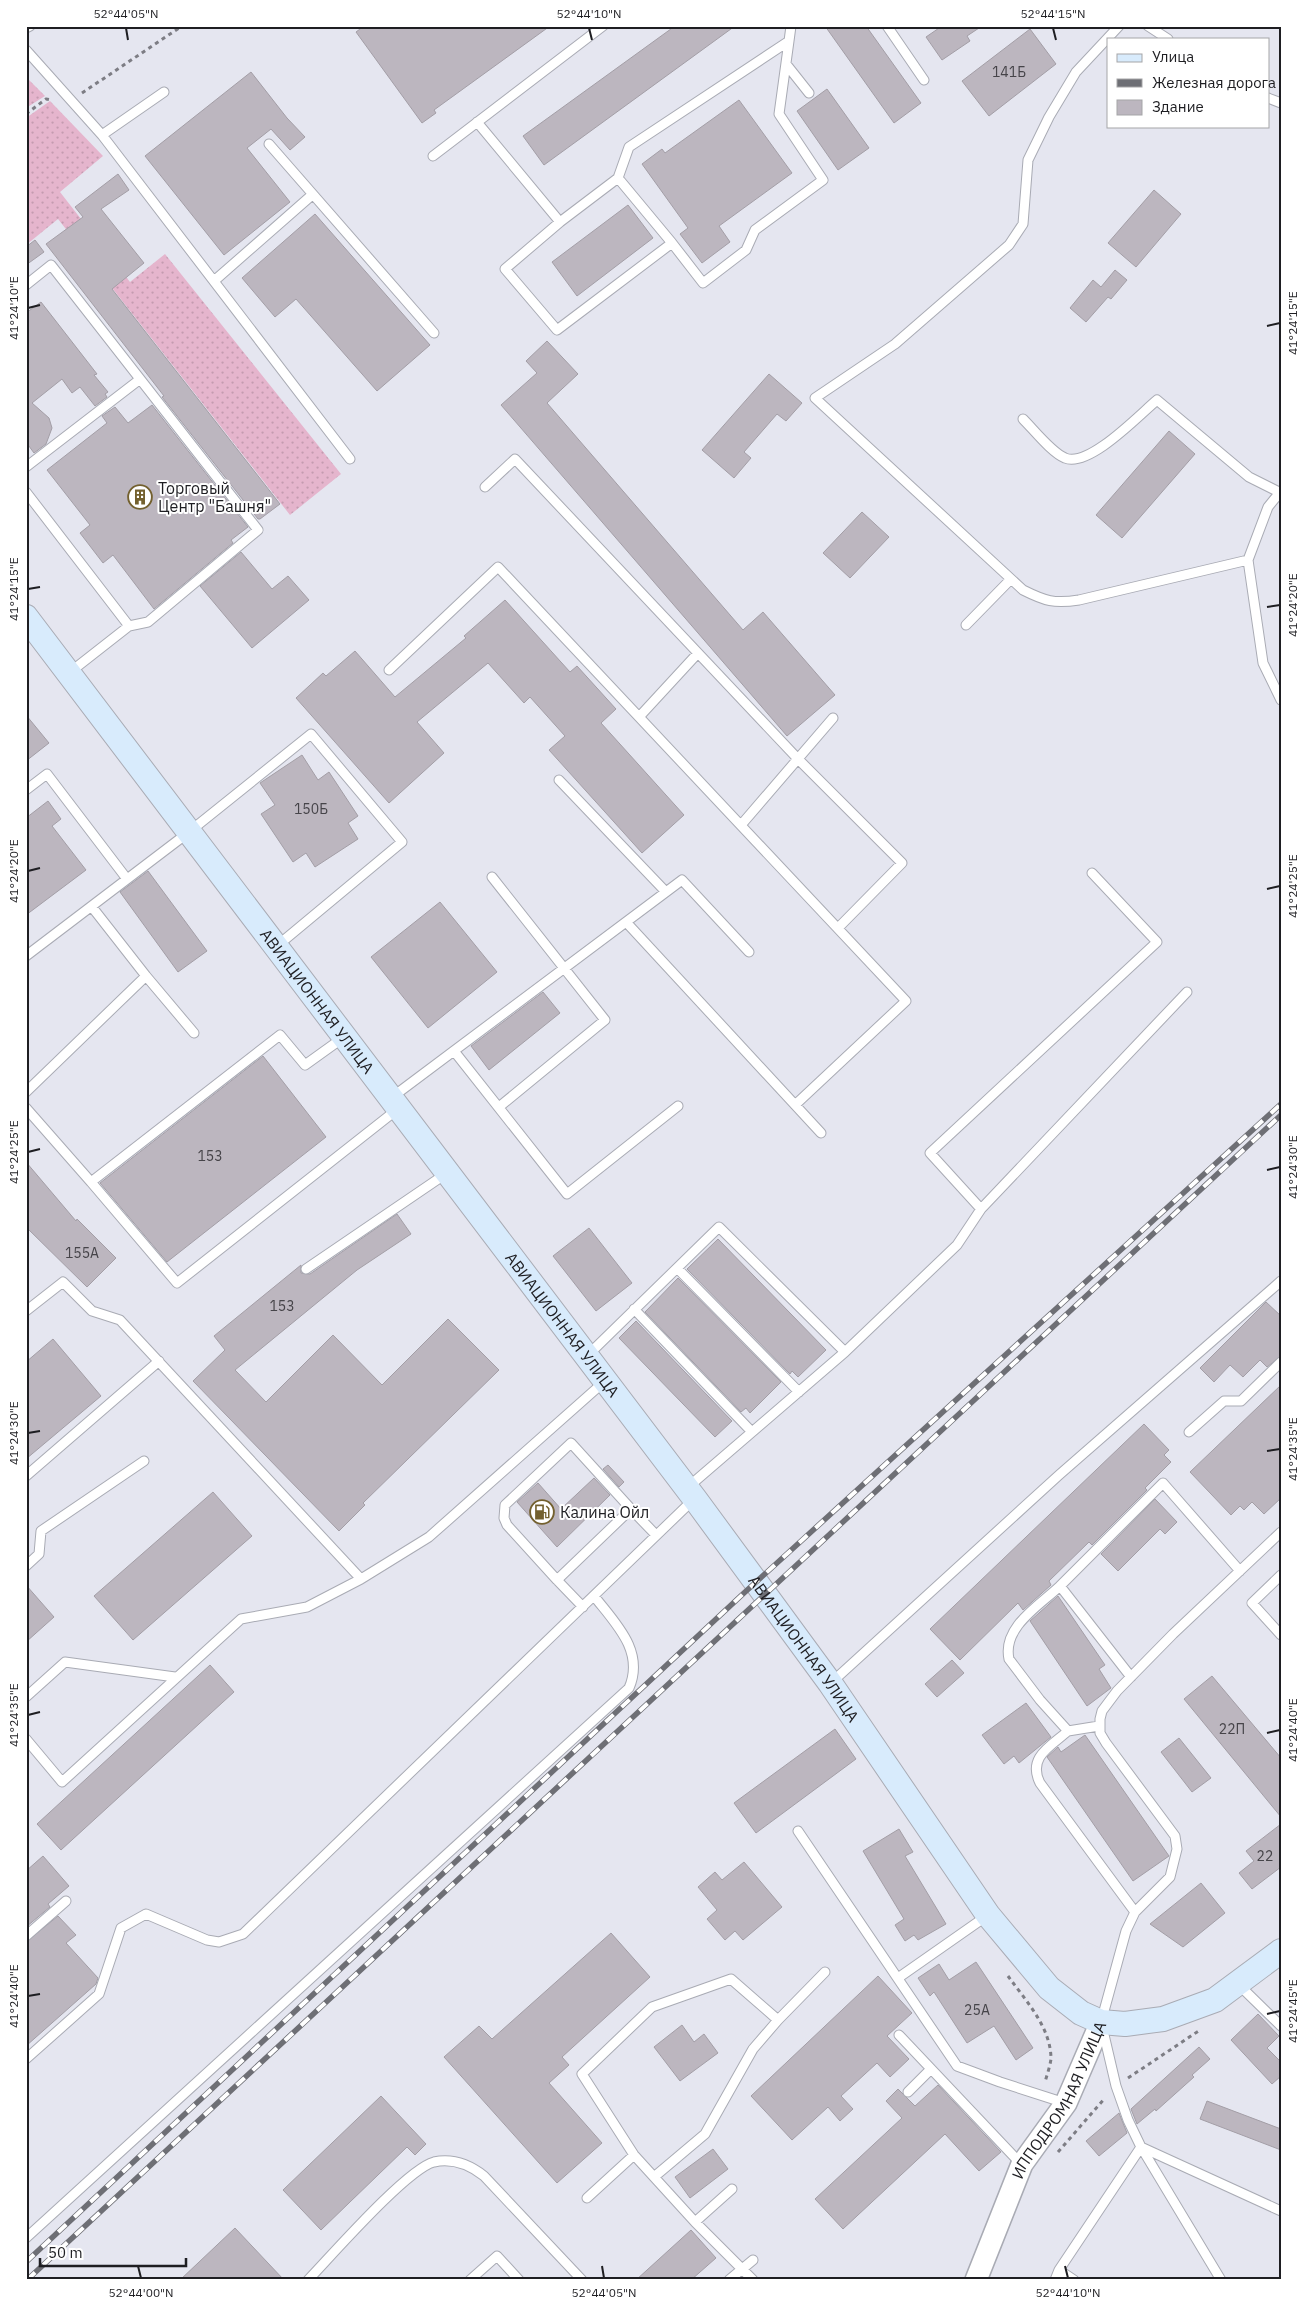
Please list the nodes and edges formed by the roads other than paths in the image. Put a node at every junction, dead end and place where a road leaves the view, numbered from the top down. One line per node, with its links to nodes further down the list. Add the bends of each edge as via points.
1 (30, 26): 7 (lane)
2 (603, 26): 17 (lane)
3 (791, 26): 11 (lane)
4 (887, 26): 14 (lane)
5 (1119, 26): 8 (lane)
6 (1148, 26): 9 (lane)
7 (26, 28)
8 (1108, 38)
9 (1166, 38)
10 (1107, 39): 36 (lane, via 1076,72 1028,160 1023,224 1009,245 895,344 815,398)
11 (789, 41): 13 (lane); 21 (lane, via 629,147)
12 (26, 50): 18 (lane)
13 (786, 64): 16 (lane); 24 (lane, via 779,114 823,180 755,230 746,250 703,283)
14 (924, 80)
15 (164, 92): 18 (lane)
16 (809, 93)
17 (477, 122): 20 (lane); 23 (lane)
18 (102, 135): 25 (lane)
19 (269, 144): 22 (lane)
20 (433, 156)
21 (618, 178): 23 (lane); 24 (lane)
22 (312, 195): 25 (lane); 27 (lane)
23 (560, 222): 24 (lane, via 505,269 557,330)
24 (672, 244)
25 (214, 282): 30 (lane)
26 (26, 285): 28 (lane, via 51,266)
27 (434, 333)
28 (139, 380): 31 (lane); 39 (lane, via 258,530 148,622)
29 (1023, 419): 34 (lane, via 1059,454 1071,460 1094,453 1157,400 1249,477)
30 (350, 459)
31 (26, 467)
32 (485, 487): 40 (lane, via 514,459)
33 (26, 492): 39 (lane)
34 (1280, 492): 35 (lane, via 1268,507)
35 (1248, 560): 36 (lane, via 1107,595 1059,603 1043,600 1023,590); 43 (lane, via 1263,662)
36 (1011, 579): 38 (lane)
37 (26, 617): 42 (main road, АВИАЦИОННАЯ УЛИЦА)
38 (966, 625)
39 (129, 626): 42 (lane)
40 (698, 653): 44 (lane); 46 (lane)
41 (390, 670): 44 (lane, via 498,567)
42 (68, 673): 50 (main road, АВИАЦИОННАЯ УЛИЦА)
43 (1281, 700)
44 (639, 716): 49 (lane)
45 (833, 718): 46 (lane)
46 (798, 759): 49 (lane); 57 (lane, via 902,863)
47 (559, 780): 54 (lane)
48 (26, 790): 53 (lane, via 47,774)
49 (741, 825): 57 (lane)
50 (189, 832): 53 (lane); 58 (main road, АВИАЦИОННАЯ УЛИЦА); 58 (lane, via 311,734 402,842)
51 (1092, 873): 76 (lane, via 1157,942 930,1153)
52 (492, 877): 61 (lane)
53 (127, 879): 55 (lane)
54 (666, 892): 56 (lane); 59 (lane, via 682,880)
55 (92, 907): 60 (lane); 62 (lane)
56 (626, 922): 61 (lane); 69 (lane)
57 (838, 928): 69 (lane, via 906,1001)
58 (276, 947): 65 (main road, АВИАЦИОННАЯ УЛИЦА)
59 (749, 952)
60 (26, 956)
61 (564, 969): 66 (lane); 71 (lane, via 605,1020)
62 (146, 976): 64 (lane); 67 (lane)
63 (1186, 992): 76 (lane)
64 (194, 1033)
65 (344, 1037): 68 (main road, АВИАЦИОННАЯ УЛИЦА); 75 (lane, via 305,1065 280,1035)
66 (454, 1051): 68 (lane); 71 (lane)
67 (26, 1092)
68 (395, 1103): 74 (main road, АВИАЦИОННАЯ УЛИЦА); 75 (lane, via 177,1283)
69 (795, 1105): 73 (lane)
70 (678, 1106): 71 (lane, via 567,1194)
71 (498, 1107)
72 (26, 1108): 75 (lane)
73 (821, 1133)
74 (447, 1172): 78 (lane); 83 (main road, АВИАЦИОННАЯ УЛИЦА)
75 (91, 1182)
76 (981, 1209): 82 (lane, via 957,1245)
77 (678, 1268): 80 (lane); 82 (lane, via 719,1228); 87 (lane)
78 (306, 1269)
79 (1281, 1281): 107 (lane)
80 (634, 1310): 83 (lane); 88 (lane)
81 (26, 1311): 84 (lane, via 63,1282 92,1311 120,1320)
82 (845, 1352): 87 (lane)
83 (587, 1356): 86 (main road, АВИАЦИОННАЯ УЛИЦА)
84 (159, 1362): 91 (lane); 99 (lane)
85 (1281, 1362): 89 (lane, via 1240,1401 1224,1402)
86 (605, 1382): 92 (main road, АВИАЦИОННАЯ УЛИЦА); 99 (lane, via 429,1537)
87 (799, 1392): 88 (lane)
88 (752, 1432): 92 (lane)
89 (1189, 1432)
90 (144, 1461): 96 (lane, via 41,1531 39,1554)
91 (26, 1476)
92 (691, 1494): 95 (lane); 107 (main road, АВИАЦИОННАЯ УЛИЦА)
93 (631, 1509): 95 (lane); 100 (lane); 100 (lane, via 572,1443 505,1505 507,1526)
94 (1281, 1532): 97 (lane)
95 (656, 1535): 102 (lane)
96 (26, 1566)
97 (1240, 1571): 101 (lane, via 1163,1483); 106 (lane)
98 (1281, 1575): 104 (lane, via 1252,1602)
99 (362, 1579): 105 (lane, via 307,1607 241,1619)
100 (557, 1580): 103 (lane)
101 (1060, 1586): 106 (lane); 110 (lane, via 1017,1626 1011,1634 1008,1651 1014,1666)
102 (594, 1596): 103 (lane); 137 (lane, via 626,1638 635,1667 629,1688)
103 (583, 1607): 125 (lane, via 243,1934 232,1940 207,1940 146,1914 121,1928 99,1994)
104 (1281, 1635)
105 (175, 1677): 108 (lane, via 65,1662); 111 (lane, via 62,1782)
106 (1130, 1677): 109 (lane, via 1106,1704)
107 (830, 1683): 115 (main road, АВИАЦИОННАЯ УЛИЦА)
108 (26, 1697)
109 (1099, 1726): 110 (lane); 114 (lane, via 1106,1743 1175,1836 1177,1849 1170,1877)
110 (1068, 1731): 114 (lane, via 1042,1753 1036,1762 1035,1773)
111 (26, 1739)
112 (798, 1831): 119 (lane)
113 (66, 1901): 116 (lane)
114 (1135, 1912): 122 (lane, via 1126,1931)
115 (988, 1915): 119 (lane); 122 (main road, АВИАЦИОННАЯ УЛИЦА, via 1049,1988 1081,2012)
116 (26, 1936)
117 (1281, 1951): 120 (main road, ИППОДРОМНАЯ УЛИЦА)
118 (826, 1972): 121 (lane)
119 (898, 1978): 128 (lane, via 958,2066)
120 (1238, 1984): 122 (main road, ИППОДРОМНАЯ УЛИЦА, via 1215,2000 1163,2019 1124,2024); 123 (lane)
121 (778, 2020): 130 (lane, via 731,1979 652,2007 582,2074); 132 (lane, via 753,2049 705,2134)
122 (1101, 2022): 128 (street, ИППОДРОМНАЯ УЛИЦА); 129 (lane, via 1116,2086)
123 (1281, 2026)
124 (899, 2035): 126 (lane)
125 (26, 2059)
126 (931, 2069): 127 (lane); 131 (lane)
127 (908, 2092)
128 (1066, 2103): 131 (street, ИППОДРОМНАЯ УЛИЦА)
129 (1141, 2147): 135 (lane); 140 (lane); 150 (lane)
130 (634, 2155): 132 (lane); 134 (lane)
131 (1022, 2164): 147 (street, ИППОДРОМНАЯ УЛИЦА)
132 (654, 2177): 136 (lane)
133 (732, 2189): 136 (lane)
134 (588, 2198)
135 (1281, 2211)
136 (695, 2222): 139 (lane)
137 (26, 2238)
138 (754, 2260): 139 (lane)
139 (742, 2269): 145 (lane); 146 (lane)
140 (1059, 2270): 148 (lane); 149 (lane)
141 (308, 2280): 144 (lane, via 411,2174 435,2162 448,2161 474,2168 484,2176)
142 (470, 2280): 143 (lane, via 497,2256)
143 (519, 2280)
144 (582, 2280)
145 (729, 2280)
146 (753, 2280)
147 (976, 2280)
148 (1055, 2280)
149 (1074, 2280)
150 (1221, 2280)

